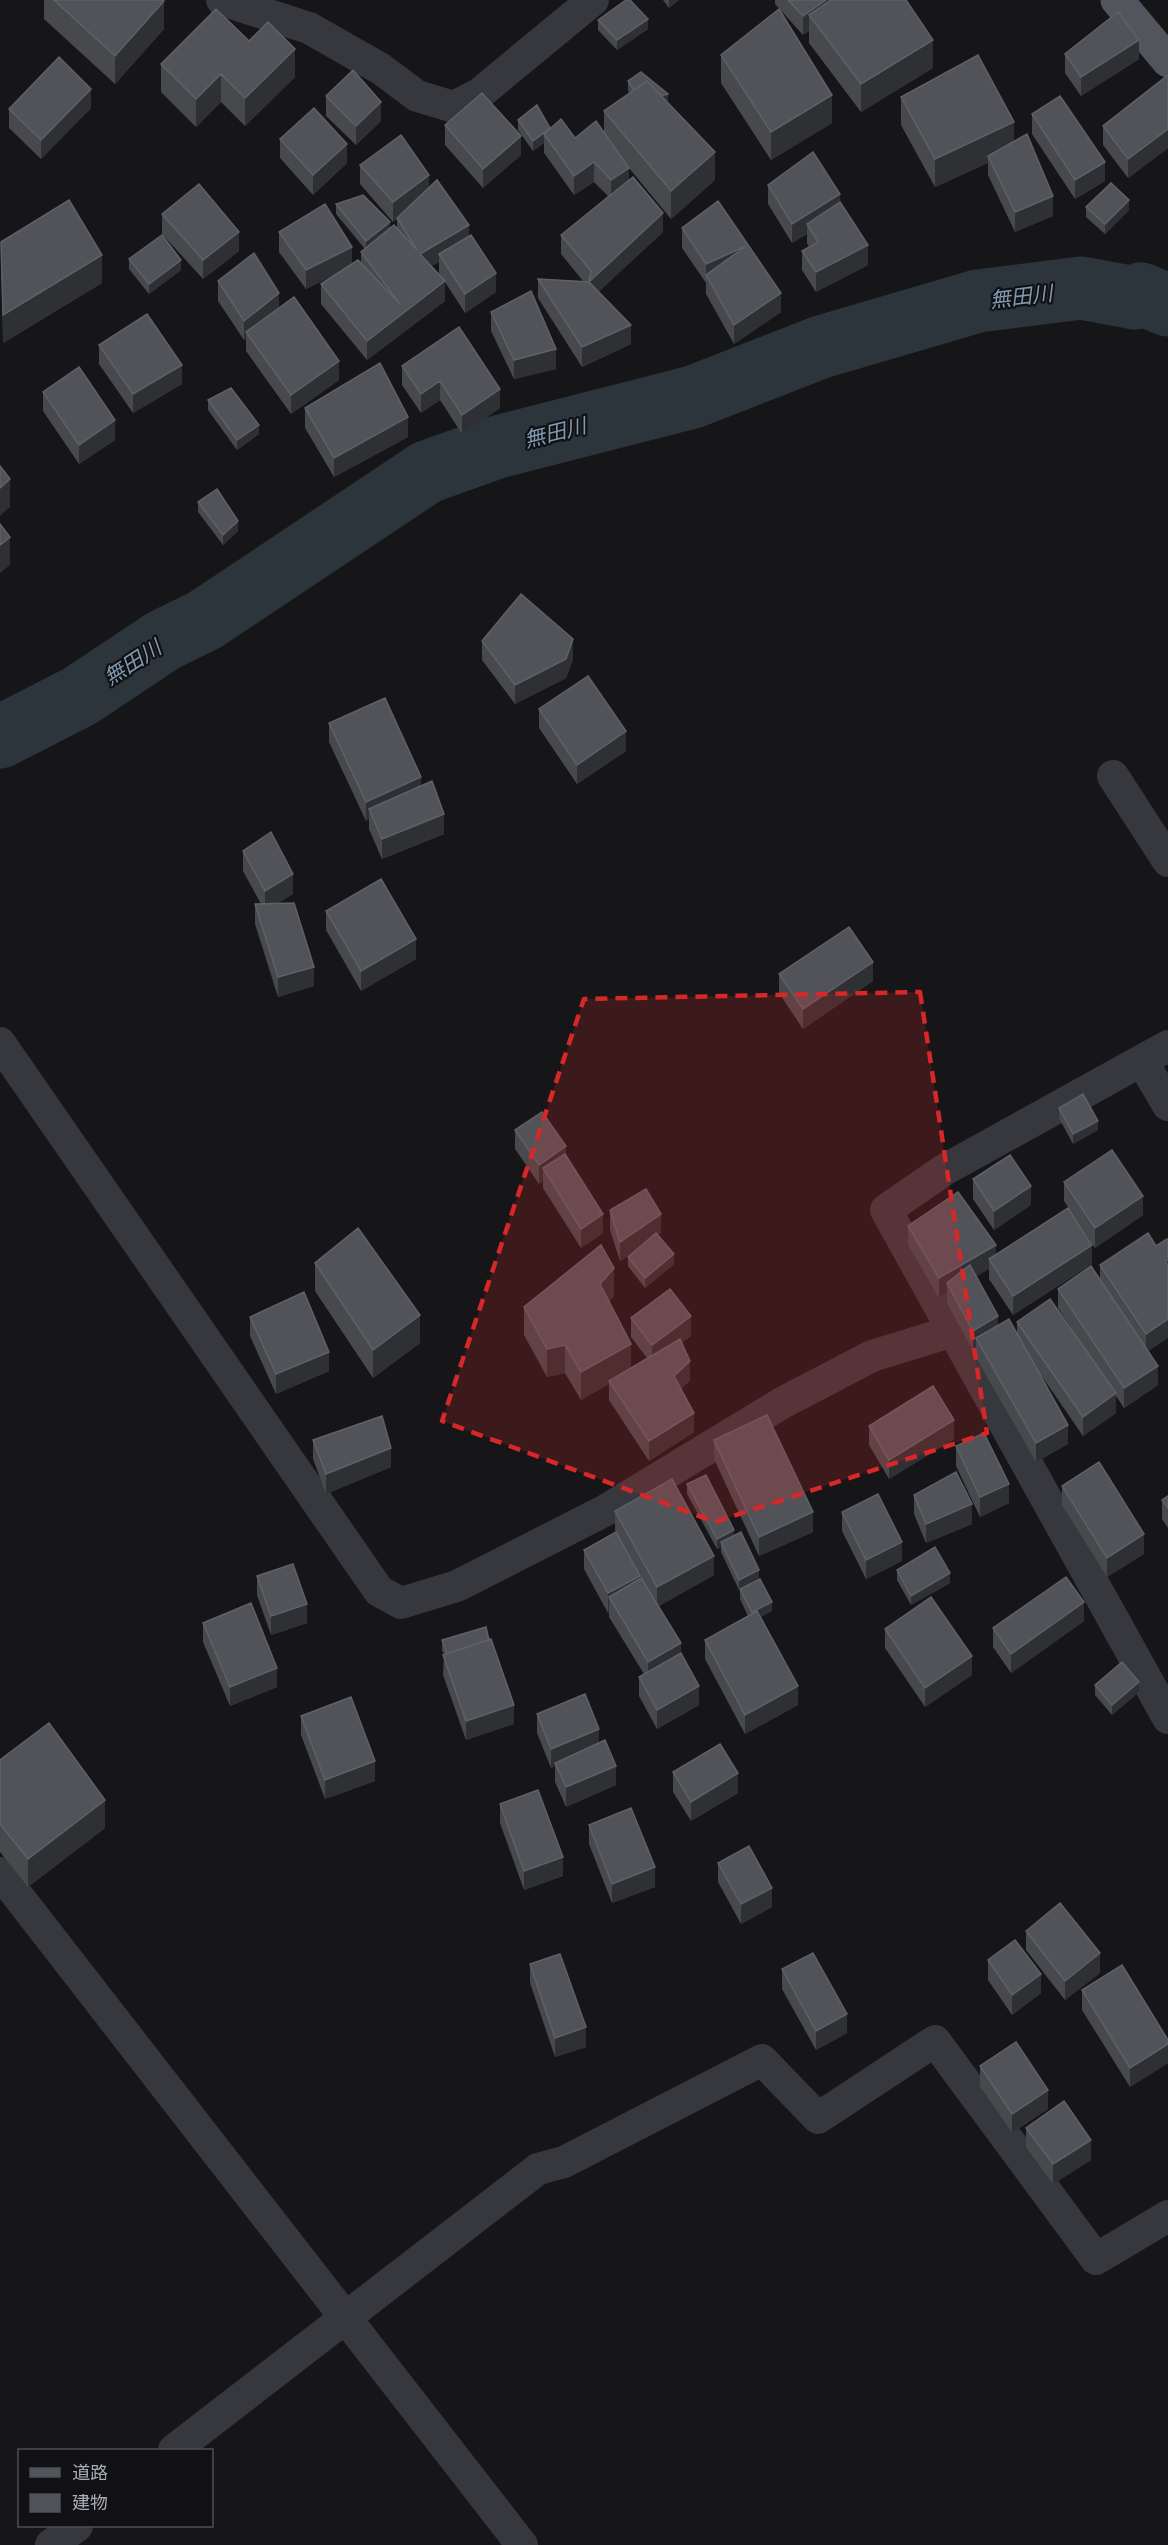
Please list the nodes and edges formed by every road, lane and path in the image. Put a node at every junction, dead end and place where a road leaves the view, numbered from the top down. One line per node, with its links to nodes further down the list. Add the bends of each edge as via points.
1 (222, 0): 2 (street, via 309,28 381,69 417,96 454,107 479,94)
2 (593, 0)
3 (1117, 0): 4 (main road)
4 (1168, 60)
5 (1113, 776): 6 (street)
6 (1168, 861)
7 (0, 1043): 10 (street, via 379,1591 401,1603 457,1586 606,1510 782,1403 872,1356)
8 (1155, 1053): 9 (street); 10 (street, via 944,1170 886,1210)
9 (1168, 1105)
10 (953, 1331): 11 (street)
11 (1168, 1718)
12 (0, 1873): 14 (street)
13 (1168, 2216): 14 (street, via 1096,2259 935,2041 818,2118 762,2060 564,2162 538,2169)
14 (346, 2318): 15 (street); 18 (street)
15 (177, 2449)
16 (76, 2527): 17 (street)
17 (51, 2545)
18 (522, 2545)

